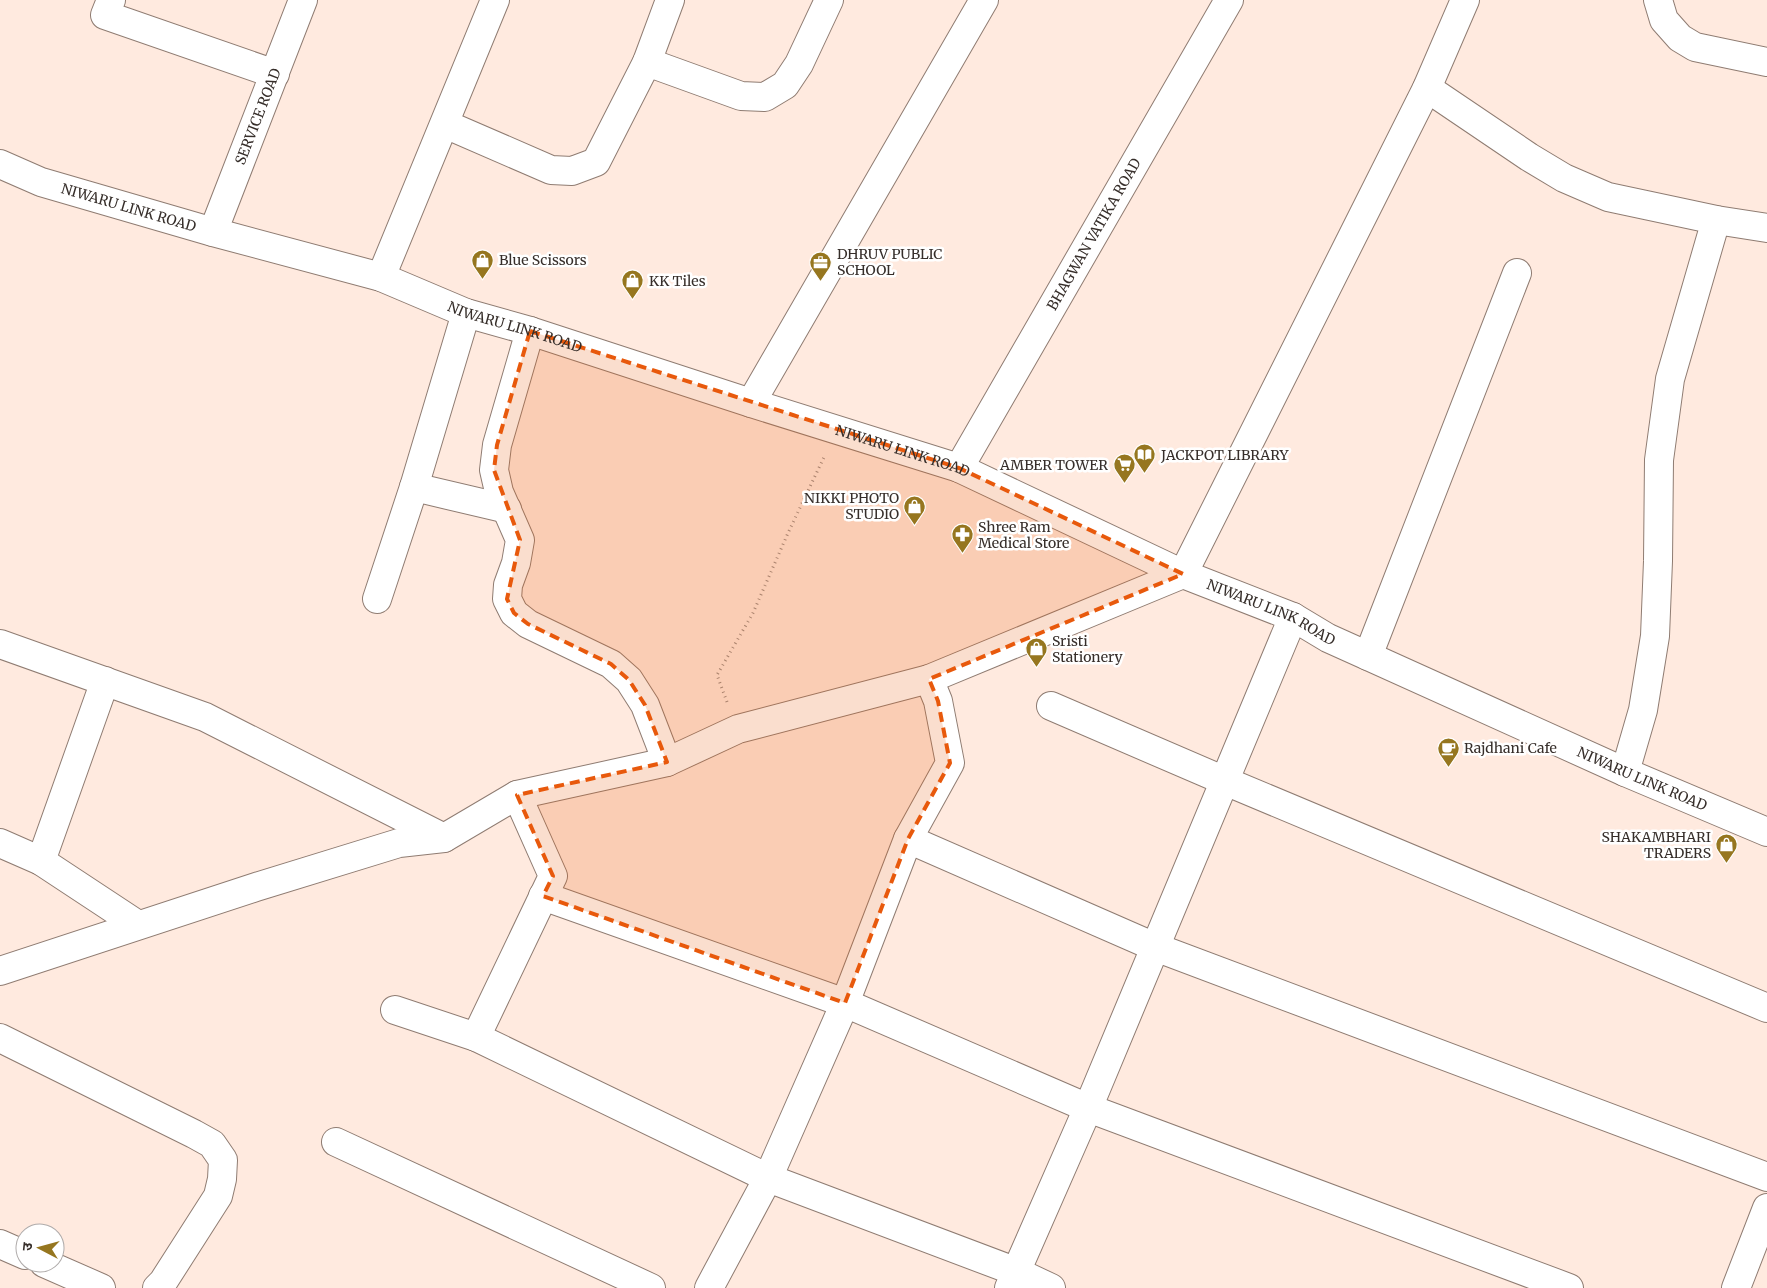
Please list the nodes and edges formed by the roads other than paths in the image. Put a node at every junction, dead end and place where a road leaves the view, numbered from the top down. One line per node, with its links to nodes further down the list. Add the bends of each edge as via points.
1 (111, 0): 12 (street, via 105,15)
2 (303, 0): 12 (street, SERVICE ROAD)
3 (495, 0): 14 (street)
4 (670, 0): 10 (street)
5 (829, 0): 10 (street, via 785,85 765,97 741,96)
6 (984, 0): 23 (street)
7 (1230, 0): 24 (street, BHAGWAN VATIKA ROAD)
8 (1465, 0): 13 (street)
9 (1658, 0): 11 (street, via 1664,20 1680,38 1695,47)
10 (647, 62): 14 (street, via 596,162 572,171 551,170)
11 (1767, 62)
12 (274, 74): 18 (street, SERVICE ROAD)
13 (1427, 88): 16 (street, via 1564,178 1608,197); 27 (street)
14 (445, 124): 20 (street)
15 (0, 164): 18 (street, NIWARU LINK ROAD, via 41,182)
16 (1716, 220): 17 (street); 36 (street, via 1670,379 1659,460 1655,636 1644,710)
17 (1767, 228)
18 (213, 232): 20 (street, NIWARU LINK ROAD)
19 (1517, 274): 31 (street)
20 (381, 277): 21 (street, NIWARU LINK ROAD)
21 (466, 313): 22 (street, NIWARU LINK ROAD); 25 (street)
22 (530, 331): 23 (street, NIWARU LINK ROAD); 26 (street, via 497,445 494,470)
23 (751, 403): 24 (street, NIWARU LINK ROAD)
24 (960, 468): 27 (street, NIWARU LINK ROAD)
25 (414, 487): 26 (street); 28 (street)
26 (507, 508): 35 (street, via 520,540 508,585 507,599 514,613 528,624 611,664 629,680 645,705)
27 (1184, 574): 29 (street, NIWARU LINK ROAD); 32 (street)
28 (378, 599)
29 (1293, 617): 31 (street, NIWARU LINK ROAD); 37 (street)
30 (0, 644): 33 (street)
31 (1368, 656): 36 (street, NIWARU LINK ROAD)
32 (929, 679): 35 (street, via 738,729); 41 (street, via 938,701 950,763)
33 (105, 681): 40 (street, via 205,716); 43 (street)
34 (1051, 706): 37 (street)
35 (666, 762): 38 (street)
36 (1625, 772): 39 (street, NIWARU LINK ROAD)
37 (1225, 781): 46 (street); 49 (street)
38 (517, 795): 40 (street); 44 (street, via 553,876)
39 (1767, 832)
40 (444, 838): 45 (street, via 399,842)
41 (908, 840): 46 (street); 48 (street)
42 (0, 843): 43 (street)
43 (41, 860): 45 (street)
44 (543, 896): 48 (street); 51 (street)
45 (138, 925): 47 (street)
46 (1155, 947): 53 (street); 55 (street)
47 (0, 971)
48 (845, 1003): 53 (street); 56 (street)
49 (1767, 1008)
50 (395, 1010): 51 (street)
51 (476, 1037): 56 (street)
52 (0, 1038): 63 (street, via 212,1144 223,1160 218,1196)
53 (1088, 1108): 61 (street); 67 (street)
54 (336, 1142): 64 (street)
55 (1767, 1177)
56 (768, 1178): 61 (street); 65 (street)
57 (1767, 1208): 68 (street)
58 (0, 1244): 59 (street)
59 (15, 1251)
60 (65, 1272): 62 (street)
61 (1013, 1280): 66 (street)
62 (101, 1288)
63 (157, 1288)
64 (651, 1288)
65 (709, 1288)
66 (1051, 1288)
67 (1569, 1288)
68 (1736, 1288)

